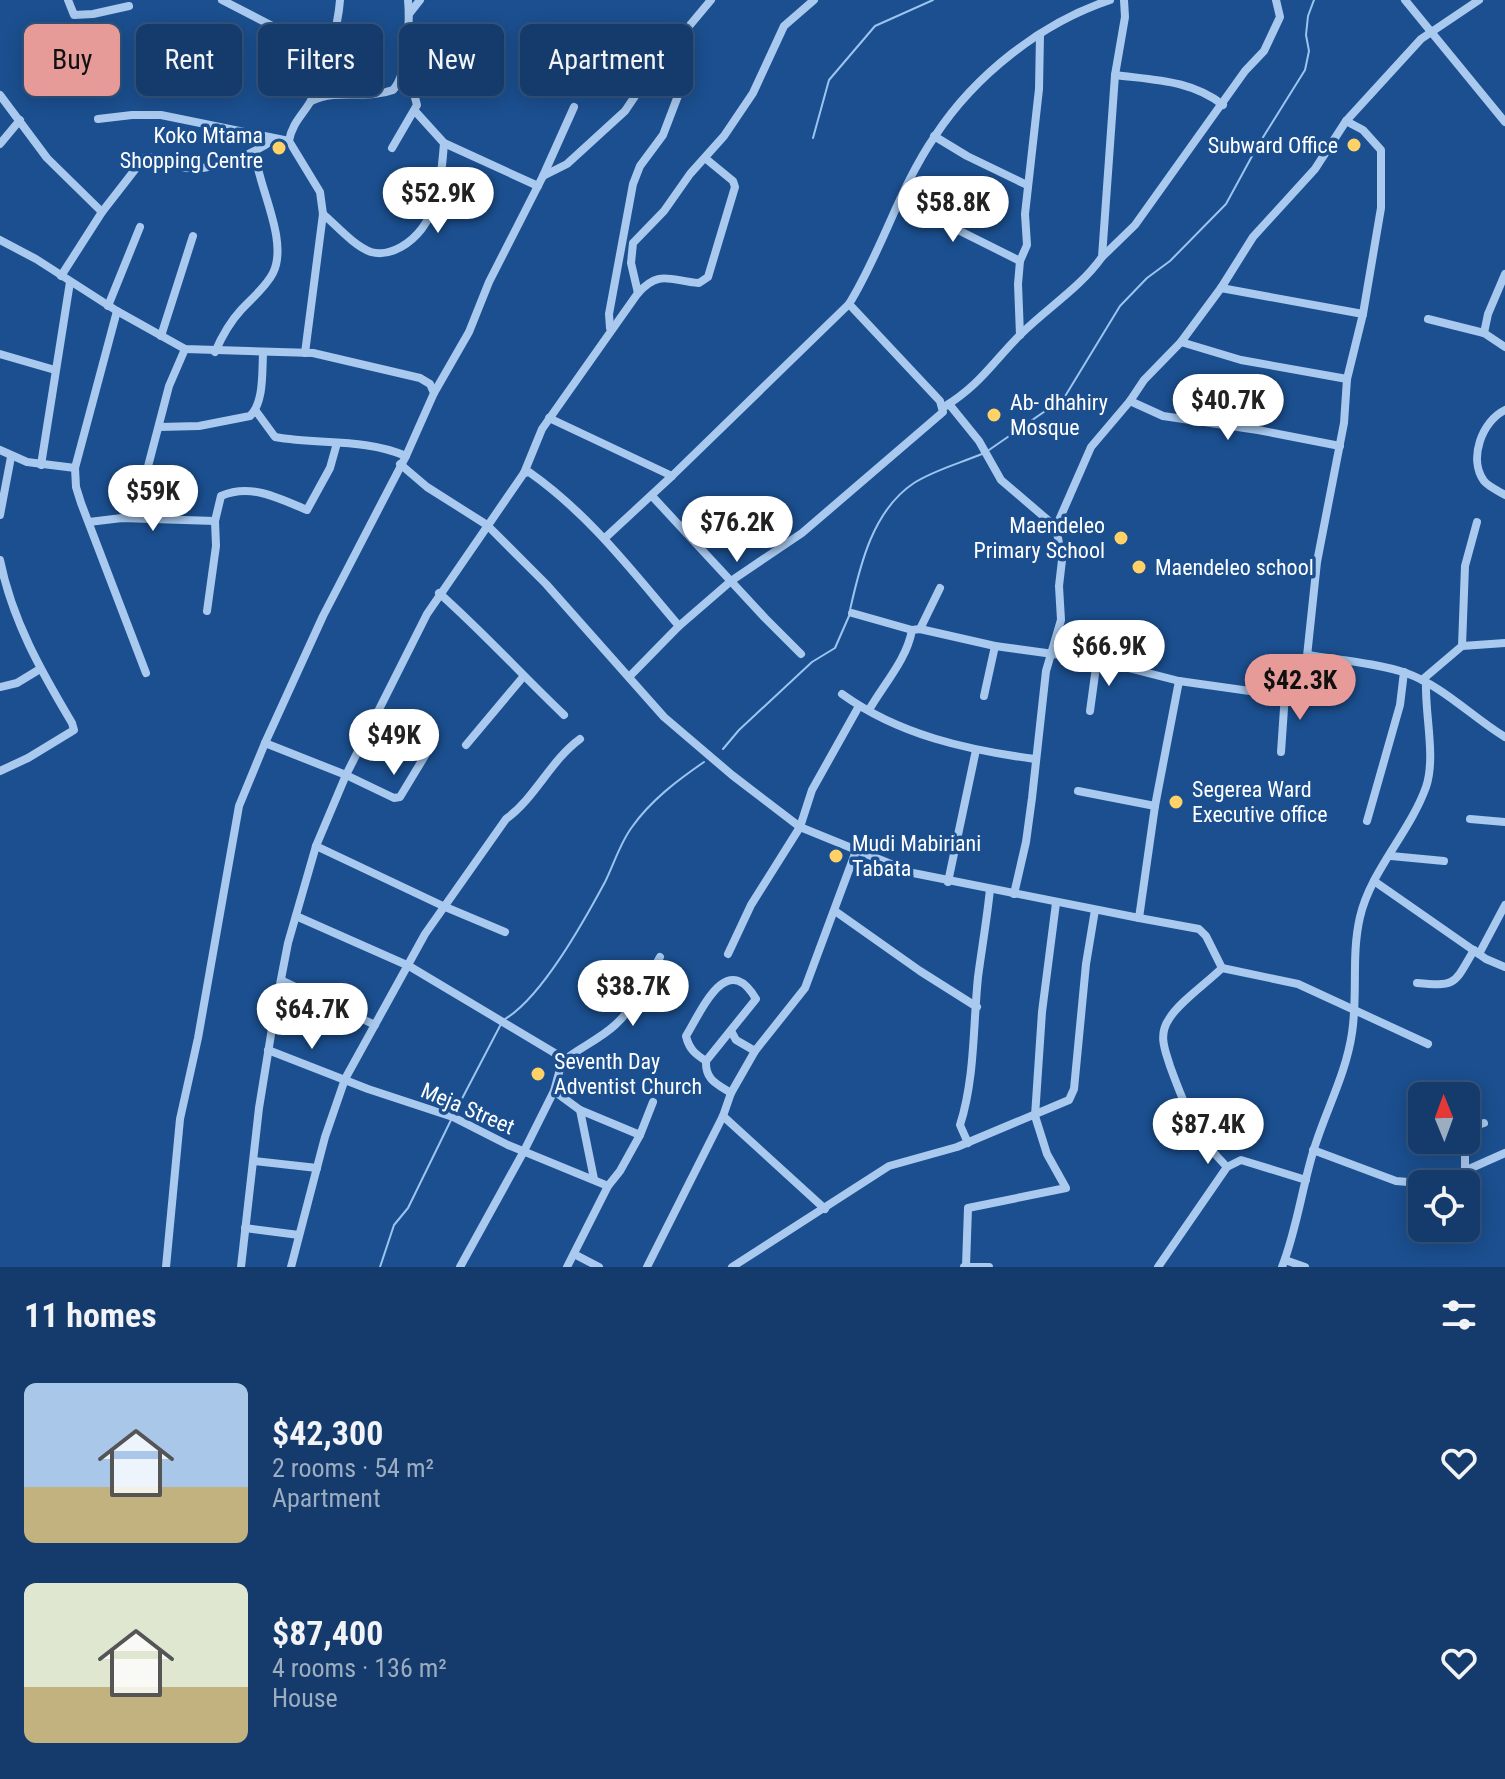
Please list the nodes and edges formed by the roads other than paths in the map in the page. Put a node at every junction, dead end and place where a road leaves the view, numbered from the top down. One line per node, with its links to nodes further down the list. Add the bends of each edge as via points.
1 (68, 0): 13 (street, via 74,15 80,16)
2 (222, 0): 15 (street)
3 (340, 0): 16 (street)
4 (408, 0): 14 (street)
5 (420, 0): 14 (street)
6 (711, 0): 18 (street)
7 (814, 0): 43 (street, via 784,26 745,107)
8 (1110, 0): 20 (street, via 1078,11)
9 (1124, 0): 21 (street)
10 (1276, 0): 29 (street, via 1281,12 1276,29)
11 (1405, 0): 19 (street)
12 (1479, 0): 19 (street)
13 (129, 6)
14 (409, 14): 17 (street)
15 (269, 24)
16 (336, 24)
17 (408, 24)
18 (691, 24)
19 (1432, 32): 34 (street); 35 (street)
20 (1040, 35): 36 (street, via 987,75); 45 (street)
21 (1115, 75): 29 (street, via 1182,84); 53 (street)
22 (399, 82): 28 (street, via 387,93 327,93)
23 (0, 95): 33 (street)
24 (313, 96): 28 (street)
25 (415, 96): 31 (street)
26 (635, 96): 44 (street, via 567,164)
27 (678, 96): 64 (street, via 663,135 633,184)
28 (311, 101): 38 (street)
29 (1223, 105): 53 (street, via 1135,225)
30 (574, 107): 44 (street)
31 (415, 111): 39 (street); 41 (street)
32 (98, 119): 37 (street, via 161,115)
33 (20, 120): 40 (street); 48 (street, via 47,158)
34 (1346, 121): 58 (street, via 1315,169 1253,237); 62 (street, via 1363,130 1383,157 1381,208)
35 (1505, 122)
36 (934, 136): 45 (street); 47 (street)
37 (275, 139): 38 (street); 42 (street)
38 (289, 141): 49 (street, via 320,192)
39 (444, 143): 46 (street); 49 (street, via 433,211 409,243 380,254 370,251)
40 (0, 144)
41 (392, 148)
42 (255, 153): 48 (street, via 187,168 154,156 144,158); 71 (street, via 276,244 275,270 232,320)
43 (705, 158): 59 (street, via 633,243); 59 (street, via 735,185 708,277 699,283 660,277)
44 (543, 176): 46 (street)
45 (1027, 185): 54 (street, via 1027,245)
46 (538, 186): 77 (street)
47 (900, 201): 54 (street); 60 (street)
48 (102, 212): 56 (street)
49 (323, 214): 72 (street)
50 (140, 227): 61 (street)
51 (193, 236): 67 (street)
52 (0, 240): 56 (street)
53 (1102, 257): 66 (street)
54 (1020, 261): 66 (street)
55 (1505, 274): 65 (street)
56 (61, 276): 57 (street)
57 (70, 282): 61 (street); 75 (street)
58 (1221, 288): 62 (street); 68 (street)
59 (638, 293): 64 (street)
60 (849, 304): 79 (street); 92 (street)
61 (112, 308): 67 (street); 90 (street)
62 (1363, 314): 76 (street)
63 (1428, 319): 65 (street)
64 (610, 329): 82 (street)
65 (1484, 333): 69 (street)
66 (1020, 335): 79 (street, via 971,389)
67 (161, 336): 70 (street)
68 (1181, 342): 76 (street, via 1241,360); 78 (street)
69 (1505, 347)
70 (185, 349): 71 (street); 83 (street)
71 (215, 352): 74 (street)
72 (305, 353): 74 (street); 77 (street, via 420,378)
73 (0, 354): 75 (street)
74 (263, 354): 81 (street)
75 (55, 370): 89 (street)
76 (1347, 379): 85 (street)
77 (434, 393): 88 (street)
78 (1130, 401): 85 (street, via 1163,416); 101 (street, via 1091,447)
79 (946, 406): 101 (street, via 979,441 1001,480); 104 (street, via 941,417 802,533)
80 (1505, 410): 93 (street, via 1489,422 1477,461 1484,481)
81 (256, 411): 83 (street, via 214,424); 84 (street, via 275,437)
82 (549, 418): 91 (street); 92 (street)
83 (159, 427): 96 (street, via 146,474)
84 (337, 443): 88 (street, via 388,449); 97 (street, via 307,510 262,492 236,492 221,496)
85 (1340, 446): 117 (street, via 1317,562)
86 (0, 450): 87 (street)
87 (11, 457): 89 (street); 95 (street)
88 (403, 460): 100 (street, via 427,487); 136 (street)
89 (41, 465): 90 (street)
90 (75, 468): 98 (street)
91 (524, 473): 100 (street); 102 (street, via 567,501)
92 (672, 476): 94 (street)
93 (1505, 495)
94 (652, 496): 102 (street); 104 (street)
95 (0, 515)
96 (142, 518): 97 (street); 98 (street)
97 (215, 521): 108 (street)
98 (89, 522): 121 (street)
99 (1477, 522): 114 (street, via 1465,566)
100 (487, 525): 107 (street); 123 (street)
101 (1056, 527): 115 (street, via 1062,560 1061,620)
102 (605, 538): 110 (street)
103 (0, 560): 106 (street)
104 (731, 581): 110 (street); 116 (street)
105 (940, 588): 111 (street)
106 (3, 590): 119 (street)
107 (439, 593): 122 (street); 143 (street)
108 (207, 611)
109 (852, 613): 111 (street)
110 (679, 626): 123 (street)
111 (916, 629): 113 (street); 131 (street, via 905,657)
112 (1505, 643): 114 (street)
113 (995, 646): 115 (street); 129 (street)
114 (1462, 646): 125 (street)
115 (1050, 652): 118 (street); 141 (street)
116 (801, 654)
117 (1308, 655): 120 (street); 128 (street, via 1305,675 1295,691)
118 (1097, 660): 124 (street); 132 (street)
119 (40, 669): 126 (street); 142 (street, via 74,730)
120 (1404, 672): 125 (street); 147 (street, via 1400,705)
121 (146, 673)
122 (523, 677): 133 (street); 138 (street)
123 (629, 677): 149 (street, via 686,737)
124 (1179, 681): 128 (street); 145 (street)
125 (1424, 682): 134 (street); 152 (street, via 1429,776)
126 (0, 687)
127 (842, 694): 130 (street)
128 (1285, 694): 140 (street)
129 (984, 696)
130 (859, 706): 131 (street); 149 (street, via 812,790)
131 (869, 710): 139 (street, via 913,732)
132 (1090, 711)
133 (564, 715)
134 (1505, 737)
135 (580, 739): 160 (street, via 506,819)
136 (265, 743): 143 (street); 211 (street, via 242,797 229,853 180,1119)
137 (432, 744): 143 (street, via 398,798)
138 (466, 745)
139 (976, 750): 141 (street); 155 (street)
140 (1281, 752)
141 (1035, 759): 157 (street)
142 (0, 771)
143 (346, 775): 150 (street)
144 (1078, 791): 145 (street)
145 (1155, 806): 164 (street)
146 (1470, 819): 148 (street)
147 (1367, 821)
148 (1505, 822)
149 (800, 827): 151 (street); 167 (street, via 751,905)
150 (316, 846): 160 (street); 163 (street)
151 (856, 851): 155 (street); 162 (street)
152 (1391, 856): 153 (street); 154 (street)
153 (1444, 861)
154 (1374, 881): 166 (street); 175 (street, via 1359,918)
155 (948, 882): 156 (street)
156 (990, 889): 157 (street); 174 (street)
157 (1014, 894): 158 (street)
158 (1056, 903): 161 (street); 189 (street)
159 (1505, 905): 166 (street)
160 (443, 906): 165 (street); 169 (street)
161 (1095, 910): 164 (street); 189 (street, via 1072,1097)
162 (835, 911): 174 (street); 180 (street, via 805,988)
163 (296, 916): 169 (street); 172 (street)
164 (1139, 918): 171 (street, via 1199,929)
165 (505, 932)
166 (1476, 952): 170 (street); 173 (street, via 1448,985)
167 (728, 954)
168 (660, 957): 181 (street, via 613,1027)
169 (409, 966): 176 (street); 181 (street)
170 (1505, 967)
171 (1222, 968): 175 (street, via 1298,984); 198 (street, via 1169,1019 1163,1048 1194,1127)
172 (281, 980): 176 (street); 179 (street)
173 (1417, 983)
174 (977, 1007): 193 (street, via 960,1125)
175 (1356, 1009): 178 (street); 194 (street, via 1347,1058)
176 (375, 1025): 183 (street)
177 (731, 1031): 180 (street); 182 (street); 182 (street, via 756,999 742,981 732,978 718,984 686,1036 695,1054)
178 (1428, 1044)
179 (268, 1050): 183 (street, Meja Street); 197 (street)
180 (755, 1051): 185 (street)
181 (563, 1061): 184 (street)
182 (706, 1061): 185 (street, via 709,1079)
183 (345, 1079): 195 (street, Meja Street, via 453,1117); 199 (street)
184 (554, 1091): 187 (street); 195 (street)
185 (731, 1093): 188 (street)
186 (653, 1102): 192 (street)
187 (580, 1110): 192 (street); 201 (street)
188 (723, 1116): 205 (street); 217 (street)
189 (1035, 1116): 193 (street); 210 (street, via 1047,1154 1066,1188 968,1208)
190 (1484, 1123): 191 (street)
191 (1480, 1124)
192 (640, 1135): 204 (street)
193 (968, 1143): 205 (street, via 889,1166)
194 (1313, 1150): 202 (street); 203 (street)
195 (524, 1151): 201 (street, Meja Street); 214 (street)
196 (1505, 1153): 200 (street)
197 (254, 1161): 199 (street); 206 (street)
198 (1227, 1167): 202 (street, via 1241,1160); 220 (street)
199 (317, 1168): 207 (street)
200 (1467, 1170)
201 (594, 1179): 204 (street, Meja Street)
202 (1306, 1180): 209 (street)
203 (1408, 1182)
204 (608, 1186): 208 (street)
205 (825, 1209): 218 (street)
206 (245, 1228): 207 (street); 212 (street)
207 (299, 1235): 213 (street)
208 (574, 1254): 215 (street); 216 (street)
209 (1284, 1263): 221 (street)
210 (965, 1266): 219 (street)
211 (166, 1267)
212 (241, 1267)
213 (291, 1267)
214 (460, 1267)
215 (567, 1267)
216 (599, 1267)
217 (647, 1267)
218 (732, 1267)
219 (989, 1267)
220 (1158, 1267)
221 (1305, 1267)

